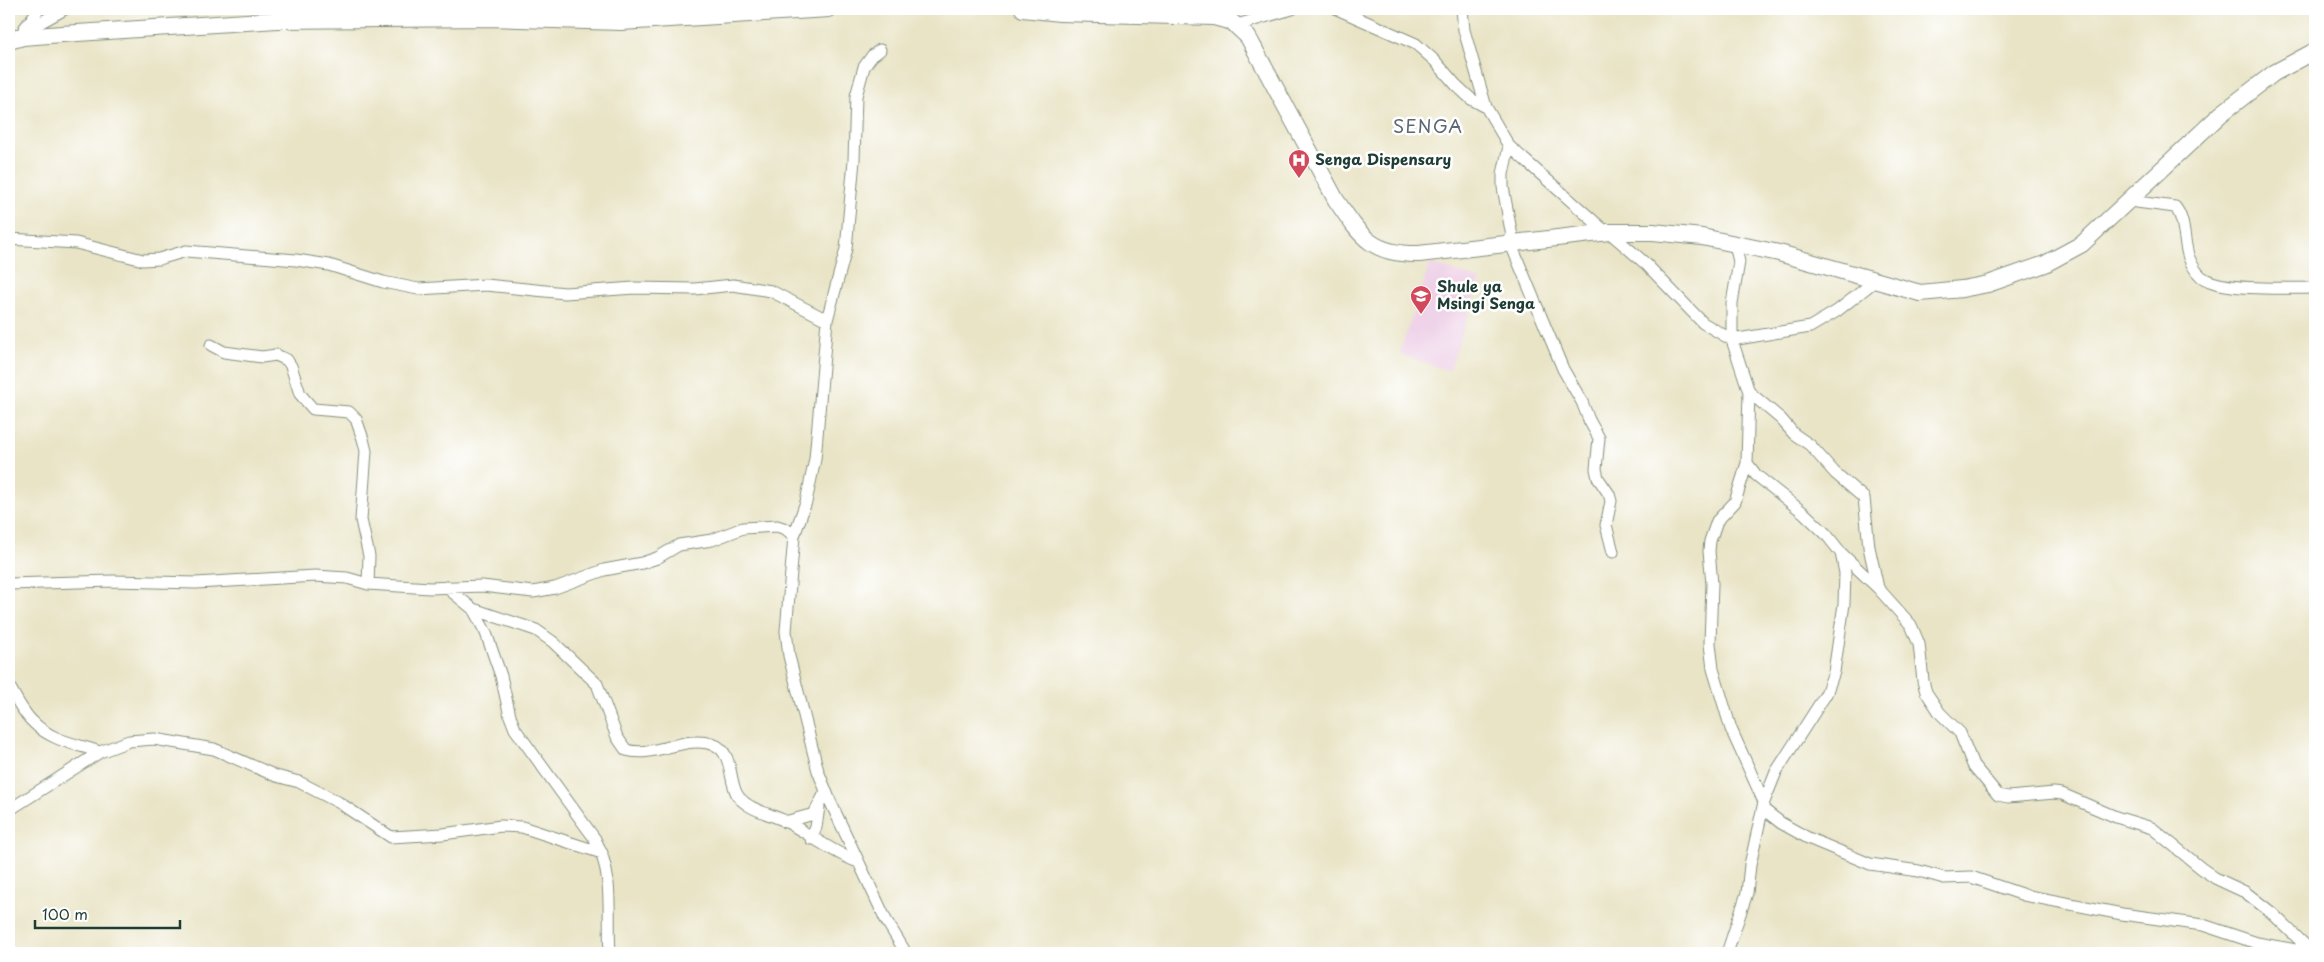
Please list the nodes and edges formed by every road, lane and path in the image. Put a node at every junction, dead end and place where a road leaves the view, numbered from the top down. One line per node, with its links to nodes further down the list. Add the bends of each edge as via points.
1 (39, 9): 10 (street)
2 (65, 9): 10 (street)
3 (807, 9): 4 (street); 10 (street, via 622,22 450,18 277,20)
4 (828, 9)
5 (1023, 9): 9 (street, via 1214,17)
6 (1292, 9): 9 (street)
7 (1337, 9): 13 (street, via 1416,44 1456,85)
8 (1462, 9): 13 (street, via 1464,30)
9 (1237, 25): 18 (street, via 1248,37 1336,200 1352,223 1378,249 1408,254)
10 (14, 38)
11 (880, 50): 22 (street, via 864,67 856,96 846,250)
12 (2314, 52): 15 (street, via 2274,73 2221,114)
13 (1486, 107): 14 (street)
14 (1509, 146): 16 (street); 18 (street, via 1503,187)
15 (2129, 201): 20 (street, via 2082,244 2045,264 2007,278 1962,289 1920,293); 21 (street, via 2174,206 2181,219 2190,261 2204,279 2265,288)
16 (1608, 232): 18 (street); 19 (street, via 1653,232); 23 (street, via 1646,264 1704,323)
17 (9, 239): 22 (street, via 76,243 142,260 186,251 281,259 329,265 418,289 486,285 564,292 695,289 733,284 771,291)
18 (1511, 242): 28 (street, via 1563,369 1599,438 1596,469 1611,501 1606,525)
19 (1735, 244): 20 (street, via 1816,262); 23 (street, via 1739,262 1732,303)
20 (1875, 281): 23 (street, via 1837,312 1810,327)
21 (2315, 288)
22 (827, 320): 27 (street, via 815,459 806,502)
23 (1732, 340): 25 (street)
24 (211, 345): 31 (street, via 224,352 262,357 276,355 287,360 300,394 313,409 349,412 356,419 366,451 361,520 369,556)
25 (1749, 392): 26 (street); 33 (street, via 1864,498 1869,547)
26 (1747, 462): 29 (street, via 1756,475 1804,513); 38 (street, via 1735,502 1717,521 1710,541 1710,644 1713,669 1731,728)
27 (794, 536): 32 (street, via 777,526 743,528 712,540 679,545 657,558 591,574 544,591); 37 (street, via 786,631 807,732)
28 (1613, 552)
29 (1842, 553): 33 (street); 38 (street, via 1844,604 1834,672 1826,694 1776,772)
30 (9, 584): 31 (street, via 225,582 315,576 347,578)
31 (368, 584): 32 (street)
32 (446, 587): 34 (street)
33 (1878, 588): 45 (street, via 1912,625 1917,636 1922,681 1934,705 1960,733 1973,765 1998,794 2008,797 2062,794 2152,828 2215,878 2245,892)
34 (473, 609): 41 (street, via 536,630 553,642 597,684 617,737 626,750 648,753 676,745 713,744 723,752 738,796); 43 (street, via 486,633 515,728)
35 (9, 686): 36 (street, via 32,722 42,730 71,744)
36 (100, 752): 40 (street); 43 (street, via 114,745 142,739 214,748 276,776 299,782 391,836 522,827)
37 (826, 791): 39 (street); 44 (street)
38 (1764, 805): 45 (street, via 1781,823 1870,864 1944,878 1971,877 2024,895 2203,925 2257,943); 48 (street, via 1747,893)
39 (819, 807): 41 (street, via 808,817); 42 (street)
40 (9, 810)
41 (785, 822): 42 (street)
42 (811, 838): 44 (street)
43 (602, 853): 46 (street, via 611,912)
44 (858, 862): 47 (street)
45 (2312, 952)
46 (610, 953)
47 (906, 953)
48 (1728, 953)

